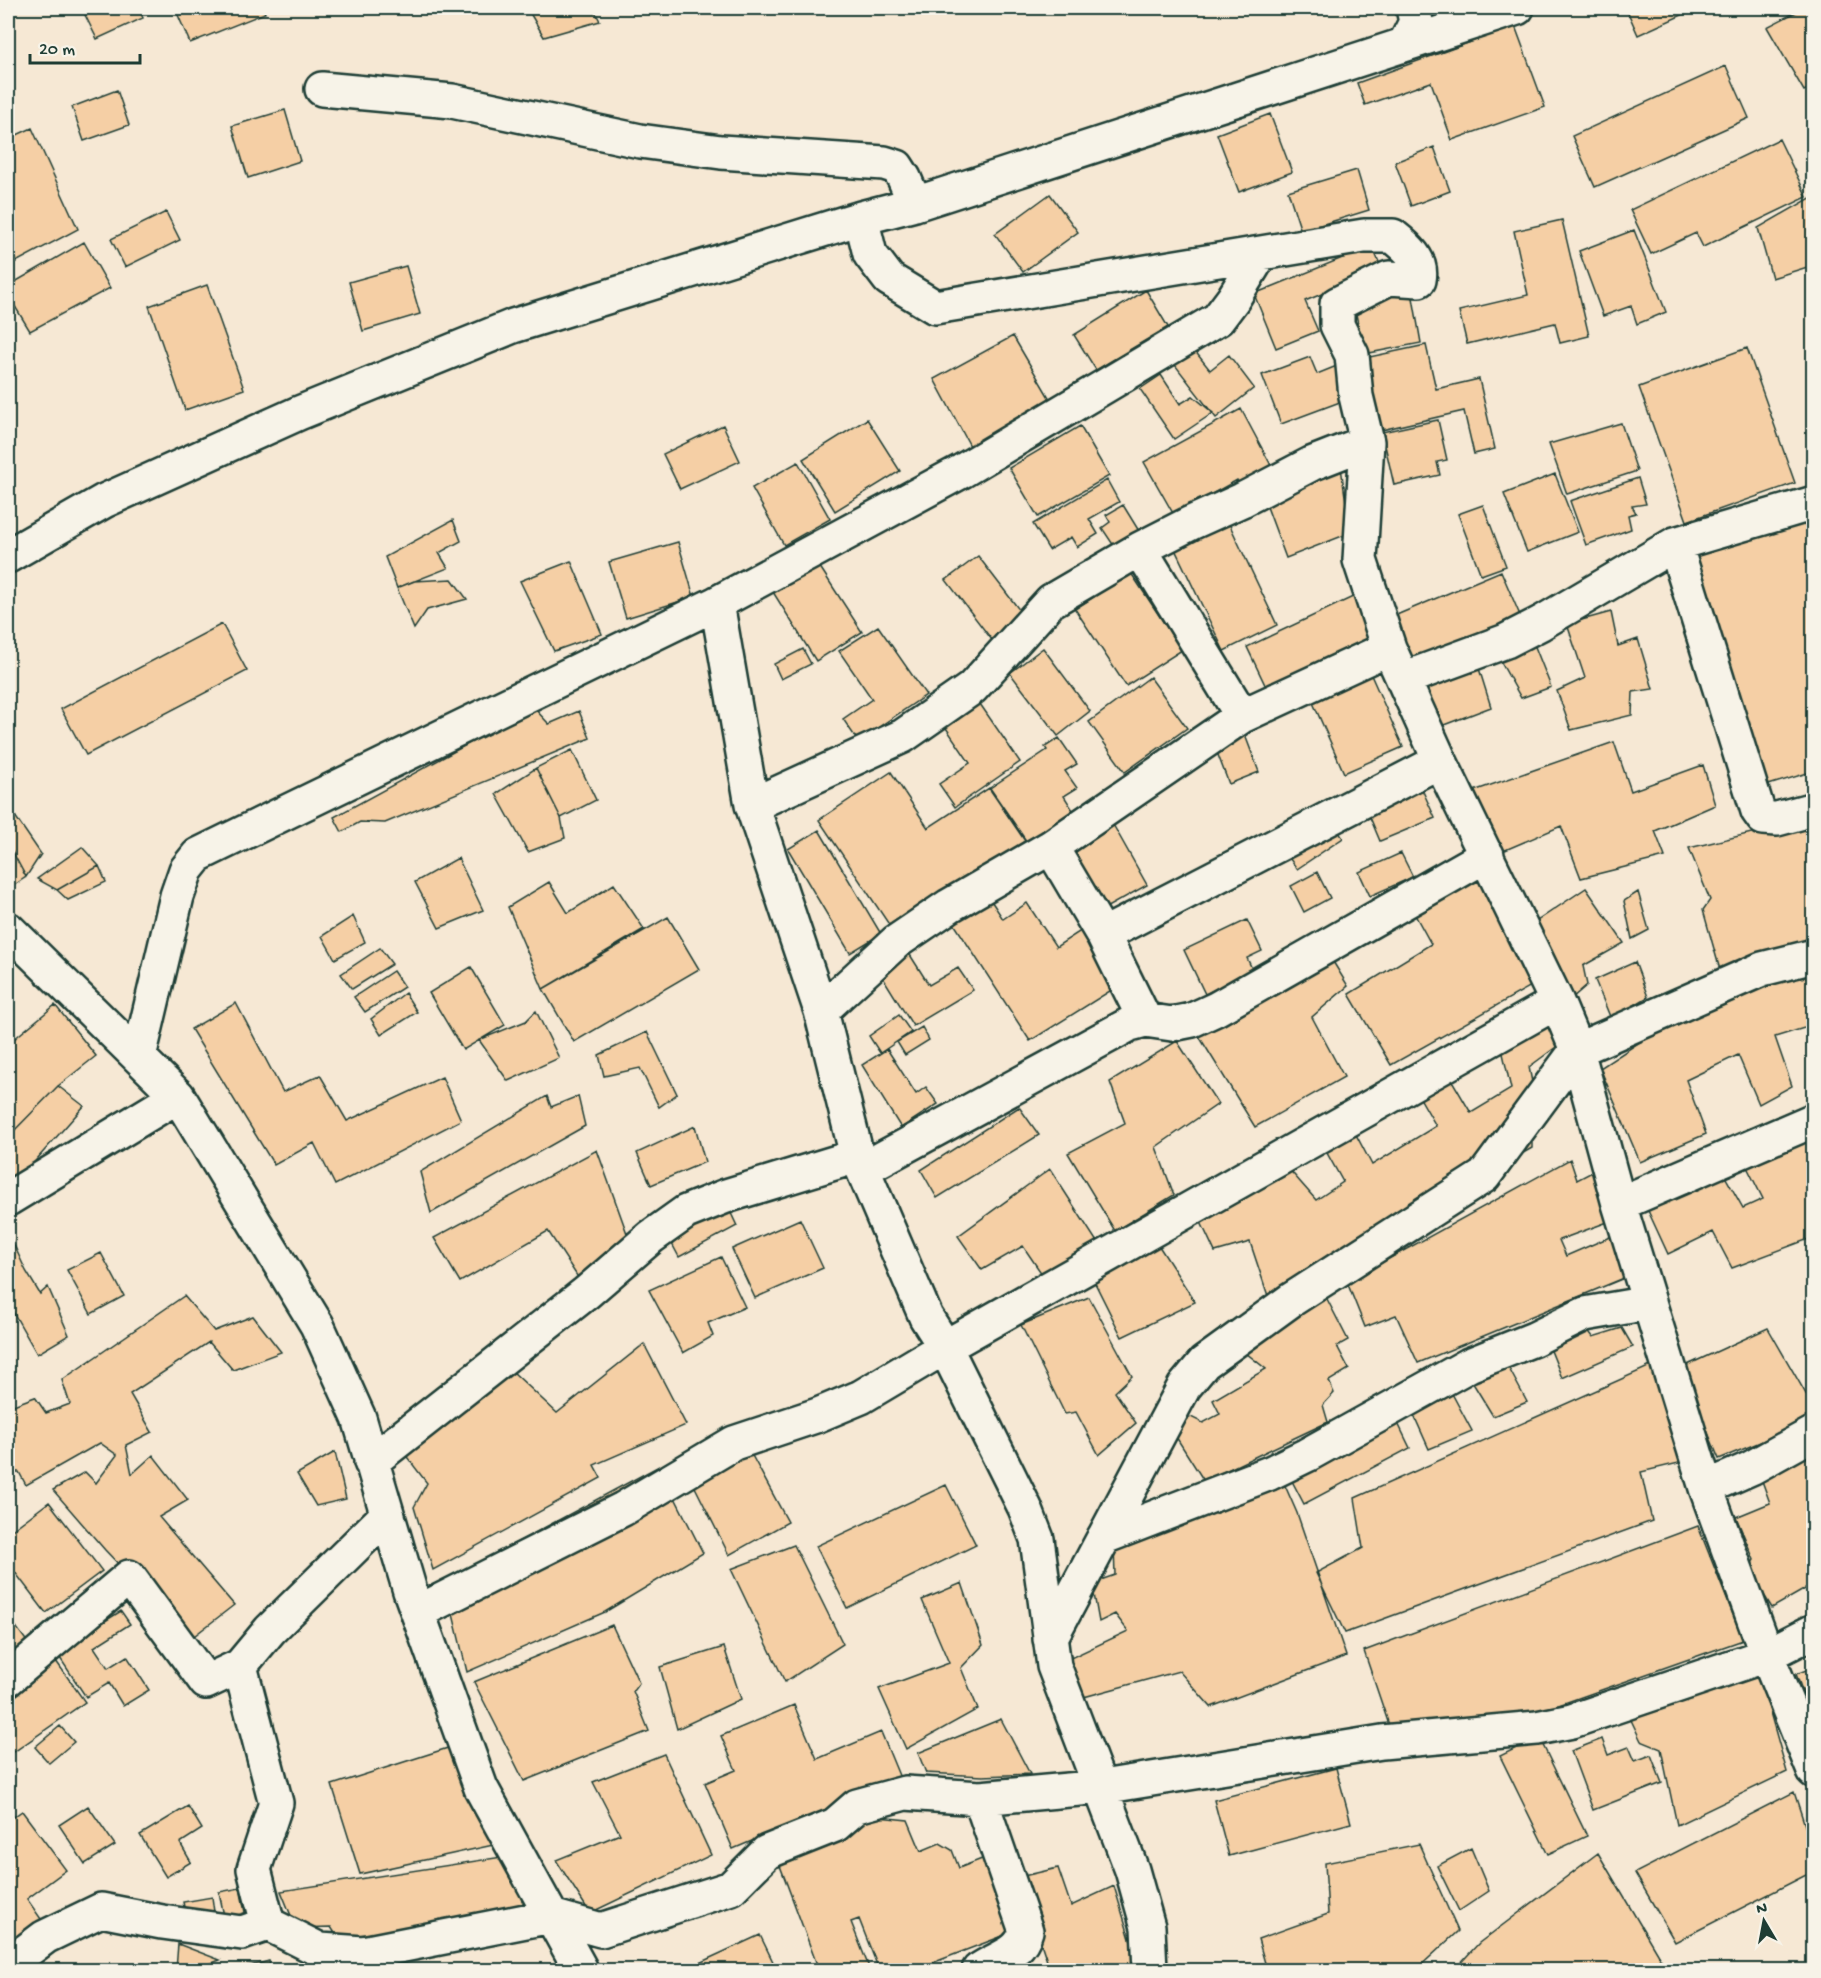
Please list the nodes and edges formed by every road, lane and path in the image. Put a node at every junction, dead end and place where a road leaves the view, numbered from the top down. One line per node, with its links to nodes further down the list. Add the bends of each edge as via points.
1 (1413, 8): 3 (street, via 1416,22)
2 (1516, 8): 3 (street)
3 (1405, 44): 5 (street)
4 (322, 89): 5 (street, via 452,101 640,141 884,163 897,167)
5 (915, 204): 6 (street)
6 (861, 218): 7 (street, via 870,254 889,279 935,307); 12 (street, via 513,326 299,413 104,501)
7 (1261, 253): 8 (street, via 1364,236 1393,236 1412,252 1419,280 1389,278 1337,304 1337,325 1352,355 1356,396); 13 (street, via 1218,318 962,471)
8 (1367, 442): 11 (street, via 1311,464); 14 (street, via 1360,560)
9 (1814, 503): 10 (street)
10 (1675, 544): 15 (street, via 1506,641); 19 (street, via 1758,811 1763,818 1777,819)
11 (1140, 549): 16 (street); 18 (street, via 1051,601 972,688 903,736)
12 (8, 556)
13 (717, 603): 18 (street); 29 (street, via 198,855 186,870 177,896)
14 (1389, 648): 15 (street); 16 (street)
15 (1403, 679): 17 (street)
16 (1242, 716): 20 (street)
17 (1440, 761): 21 (street); 23 (street)
18 (753, 805): 26 (street)
19 (1814, 809)
20 (1051, 847): 23 (street); 26 (street, via 896,942)
21 (1487, 855): 25 (street); 27 (street, via 1192,1020 1172,1024)
22 (8, 929): 29 (street)
23 (1103, 935): 27 (street)
24 (1814, 956): 28 (street, via 1762,969)
25 (1557, 1002): 28 (street); 36 (street)
26 (821, 1011): 32 (street)
27 (1145, 1020): 32 (street, via 1130,1024)
28 (1577, 1050): 34 (street); 41 (street, via 1484,1176 1291,1300 1204,1363 1184,1387)
29 (139, 1057): 30 (street)
30 (178, 1096): 33 (street); 38 (street, via 317,1325 359,1418)
31 (1814, 1120): 34 (street)
32 (860, 1162): 36 (street, via 926,1317); 38 (street, via 726,1196 686,1212)
33 (8, 1199)
34 (1619, 1204): 35 (street)
35 (1649, 1303): 39 (street); 41 (street, via 1585,1314 1469,1365 1270,1473)
36 (945, 1347): 42 (street, via 861,1397 735,1443 623,1509); 44 (street, via 1037,1539)
37 (1814, 1432): 39 (street)
38 (371, 1462): 40 (street)
39 (1706, 1488): 45 (street)
40 (387, 1515): 42 (street); 46 (street, via 270,1630)
41 (1104, 1537): 44 (street)
42 (418, 1612): 51 (street, via 482,1788)
43 (1814, 1631): 45 (street)
44 (1050, 1639): 49 (street, via 1054,1666)
45 (1767, 1655): 48 (street); 49 (street, via 1538,1728 1382,1742)
46 (240, 1666): 47 (street, via 206,1682 129,1577); 52 (street, via 276,1803 254,1869)
47 (8, 1679)
48 (1814, 1771)
49 (1102, 1787): 50 (street); 56 (street, via 1148,1927)
50 (980, 1798): 51 (street, via 905,1793 857,1806 835,1825 767,1852 731,1888 601,1930); 55 (street, via 1026,1931 1017,1949)
51 (551, 1916): 52 (street, via 363,1953 320,1950); 54 (street)
52 (268, 1924): 53 (street, via 242,1933 101,1910 45,1937)
53 (8, 1965)
54 (581, 1971)
55 (979, 1971)
56 (1150, 1971)

